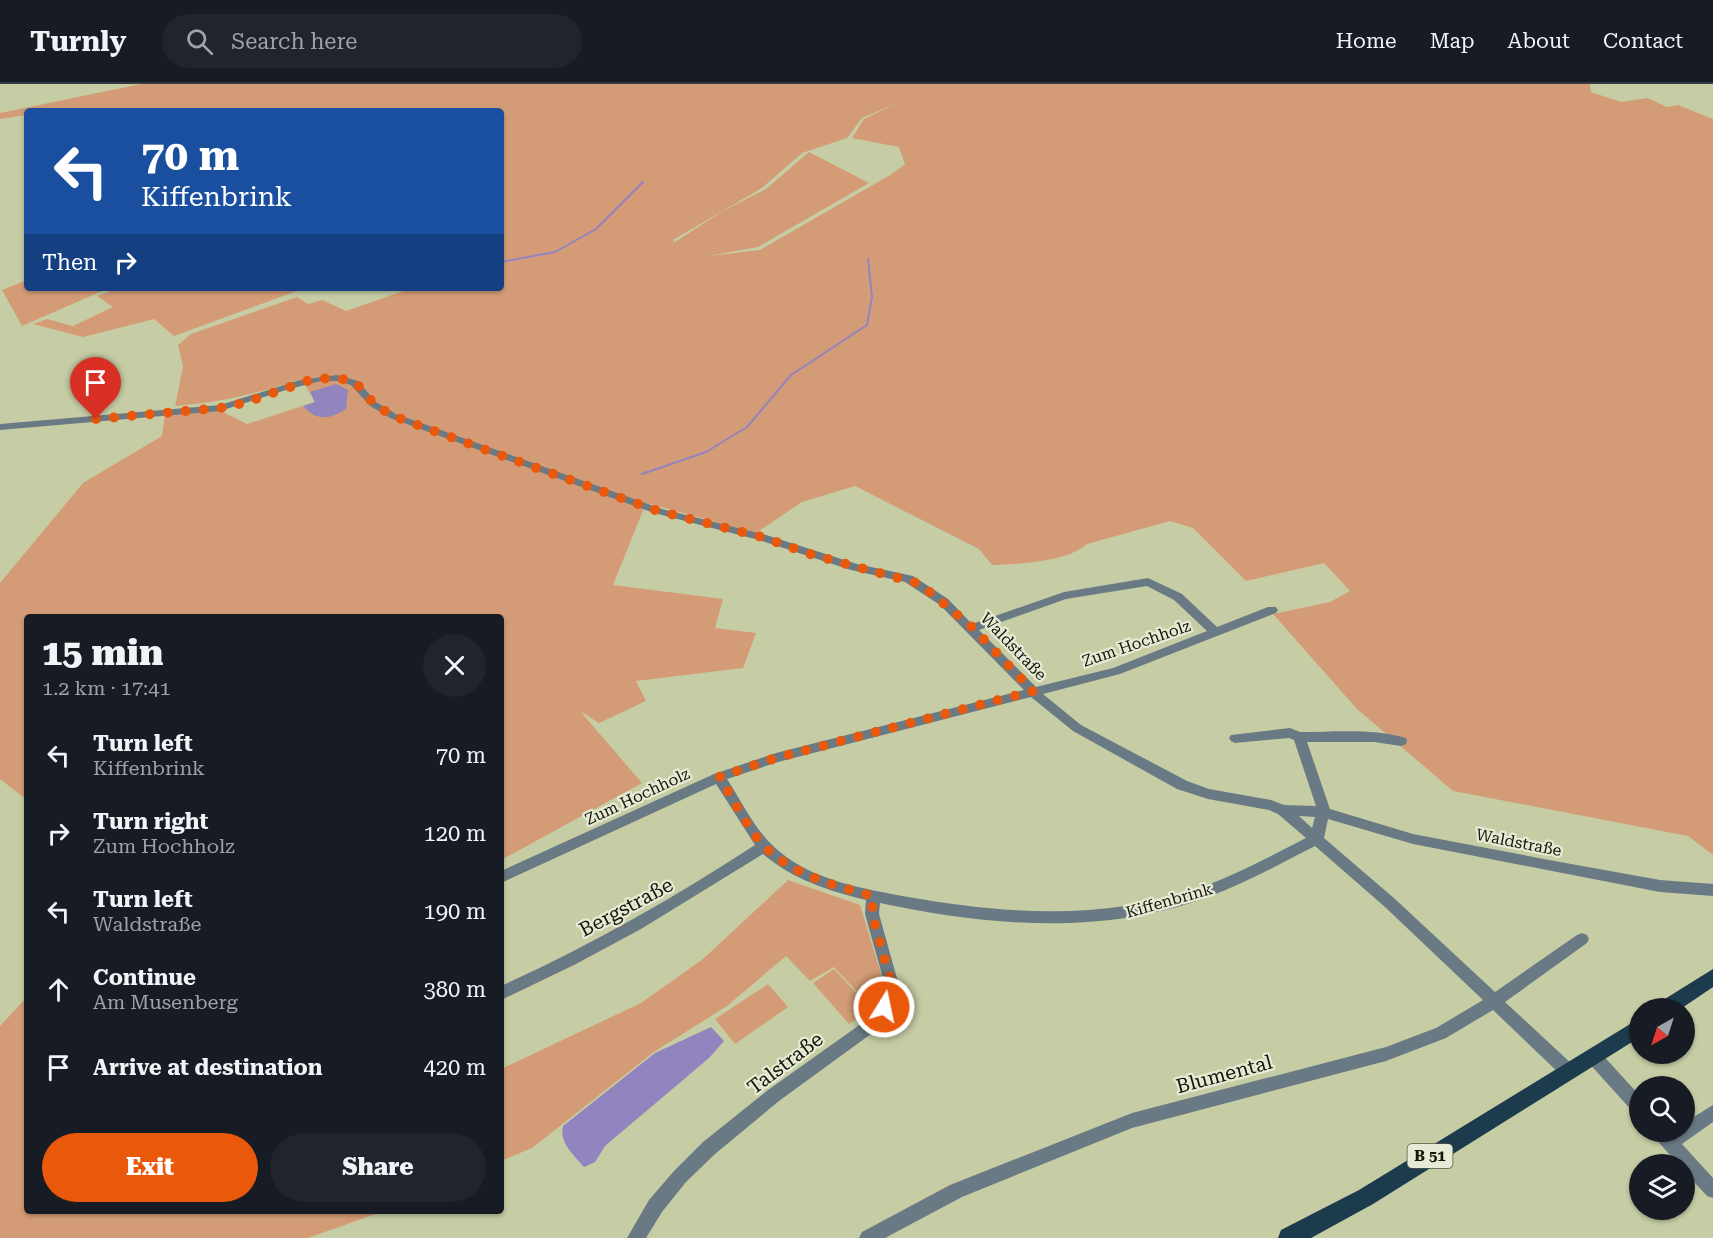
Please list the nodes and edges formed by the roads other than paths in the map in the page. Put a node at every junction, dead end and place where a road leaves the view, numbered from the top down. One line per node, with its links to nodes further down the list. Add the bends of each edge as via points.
1 (0, 427): 3 (street, Waldstraße, via 220,408 310,380 340,379 357,384 375,405 393,416 575,482 658,511 909,579 929,590)
2 (1272, 610): 4 (street, Zum Hochholz)
3 (972, 627): 4 (street, via 1064,596 1148,582 1178,597); 5 (street, Waldstraße)
4 (1215, 632): 5 (street, Zum Hochholz, via 1116,671)
5 (1033, 691): 9 (street, Zum Hochholz, via 776,758); 10 (street, Waldstraße, via 1077,728 1182,785)
6 (1299, 737): 7 (street, via 1290,733); 8 (street); 11 (street)
7 (1235, 738)
8 (1401, 741)
9 (719, 777): 13 (street, Kiffenbrink); 14 (street, Zum Hochholz)
10 (1283, 810): 11 (street, Waldstraße); 12 (street, Waldstraße)
11 (1323, 812): 12 (street); 15 (street, Waldstraße, via 1413,839 1660,886)
12 (1317, 839): 16 (street, Kiffenbrink, via 1203,892 1106,917 998,918); 21 (street)
13 (764, 846): 16 (street, Kiffenbrink, via 791,867); 19 (street, Bergstraße, via 691,895)
14 (504, 876)
15 (1713, 890)
16 (873, 896): 30 (street, Talstraße, via 872,914 891,982 884,1007 870,1026 700,1155 667,1190)
17 (1582, 939): 21 (street, Blumental)
18 (1713, 977): 20 (main road)
19 (504, 992)
20 (1682, 998)
21 (1494, 1001): 24 (street); 31 (street, Blumental, via 1441,1033 1386,1054 1132,1121 956,1191)
22 (1629, 1033): 23 (main road, B 51)
23 (1593, 1056): 24 (main road, B 51); 25 (street)
24 (1568, 1071): 32 (main road, B 51, via 1366,1197)
25 (1629, 1096)
26 (1713, 1113): 27 (street)
27 (1695, 1122)
28 (1670, 1142): 29 (street)
29 (1713, 1190)
30 (636, 1238)
31 (868, 1238)
32 (1289, 1238)

